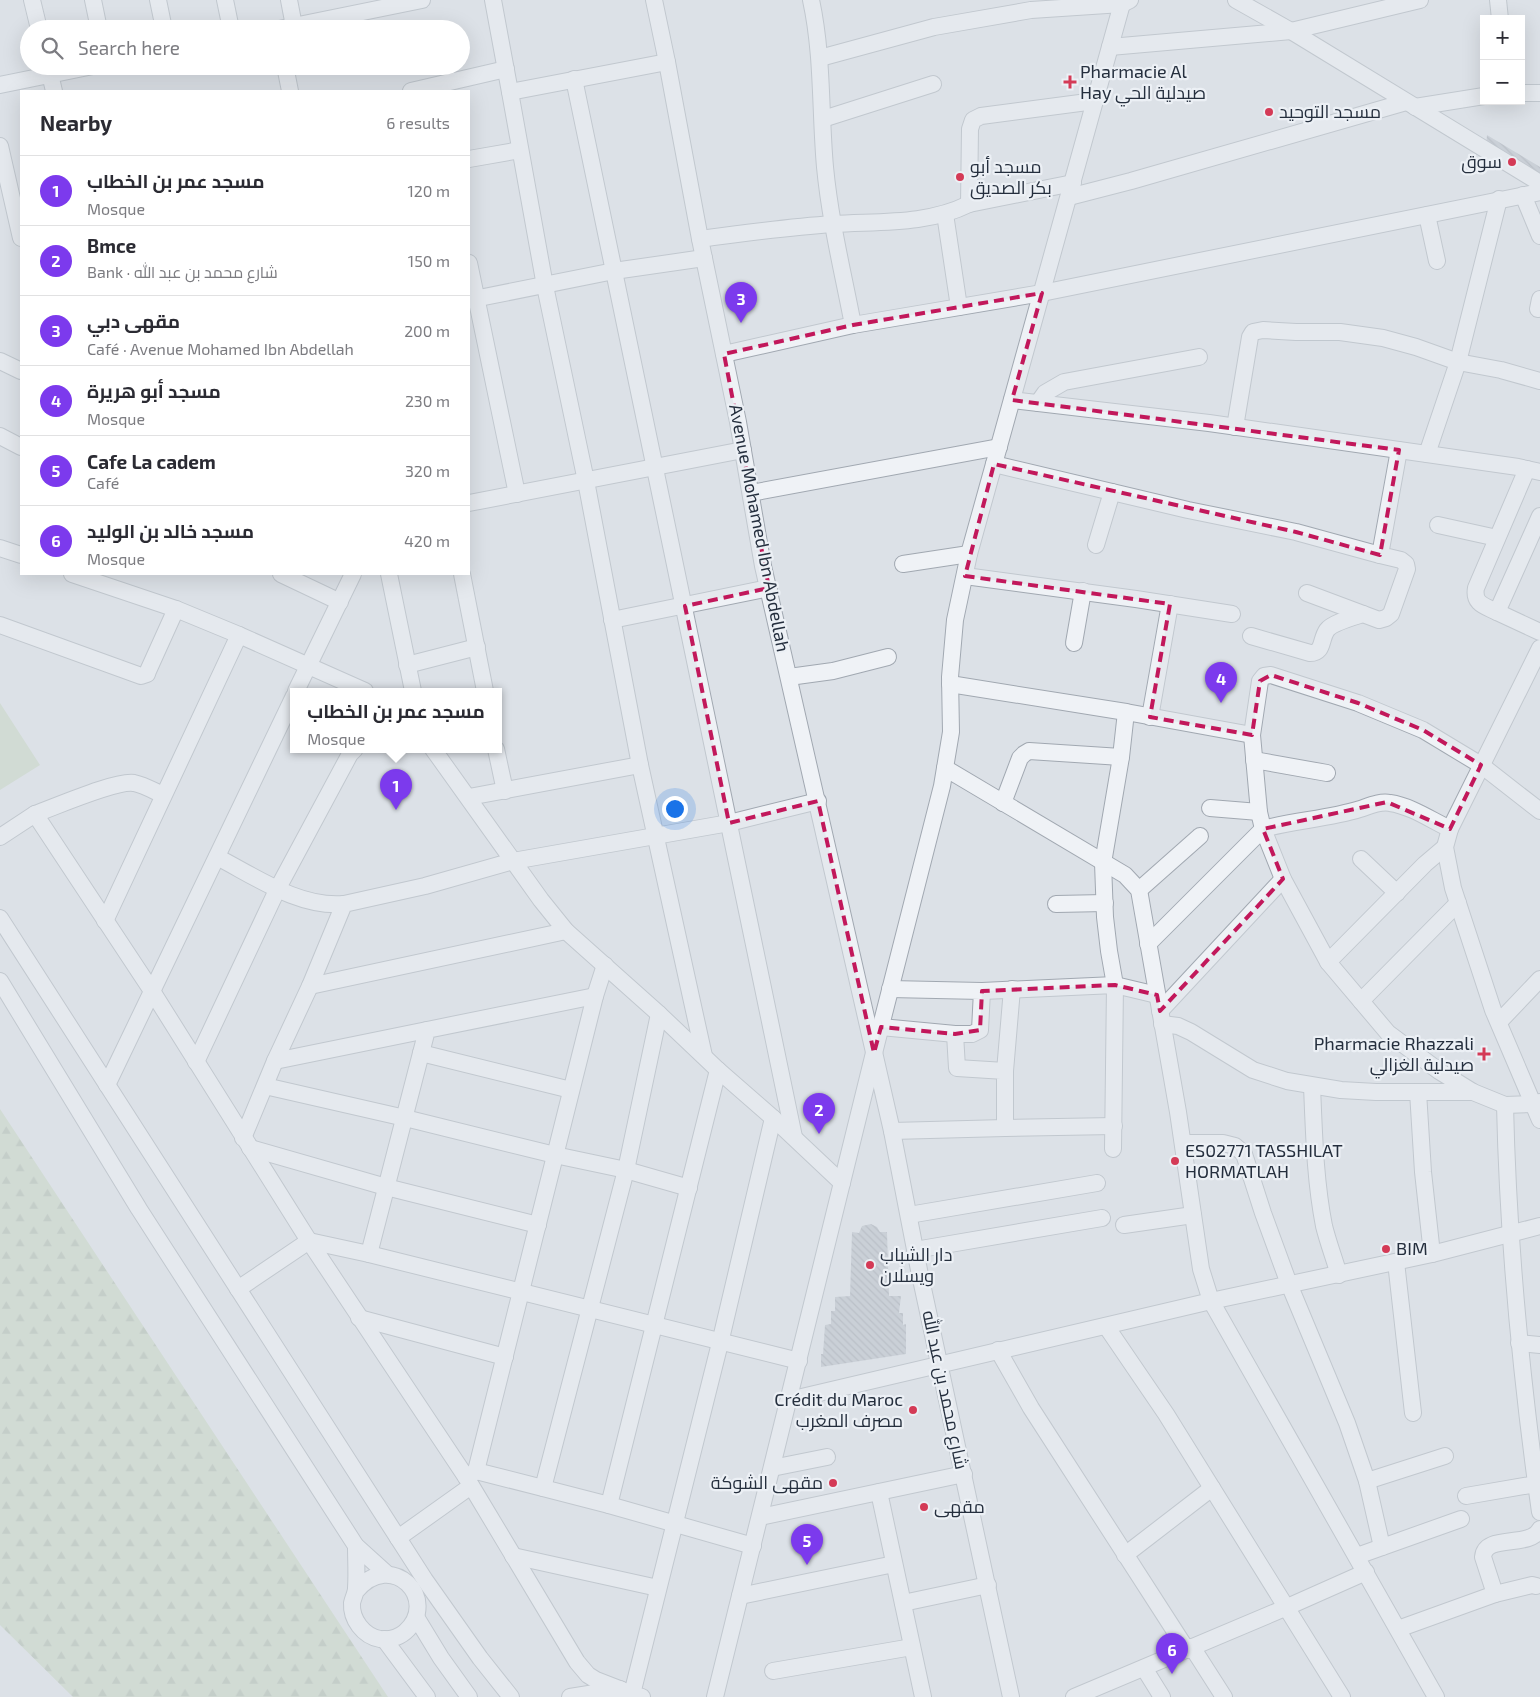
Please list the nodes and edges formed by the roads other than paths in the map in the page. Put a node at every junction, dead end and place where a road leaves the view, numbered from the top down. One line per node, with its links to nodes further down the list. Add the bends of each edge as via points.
1 (32, 0): 17 (street)
2 (94, 0): 18 (street)
3 (158, 0): 19 (street)
4 (225, 0): 20 (street)
5 (289, 0): 21 (street)
6 (422, 0): 14 (street)
7 (493, 0): 27 (street)
8 (656, 0): 26 (street, Avenue Mohamed Ibn Abdellah)
9 (811, 0): 25 (street)
10 (1236, 0): 23 (street)
11 (1420, 0): 23 (street)
12 (1498, 0): 16 (street)
13 (1125, 1): 24 (street); 25 (street, via 1031,10 934,27)
14 (401, 2): 15 (street)
15 (354, 7): 22 (street)
16 (1500, 15)
17 (37, 20)
18 (97, 20)
19 (162, 20)
20 (229, 20)
21 (288, 20)
22 (310, 20)
23 (1290, 31): 24 (street); 42 (street)
24 (1110, 47): 41 (street)
25 (820, 58): 43 (street)
26 (667, 62): 31 (street); 59 (street, Avenue Mohamed Ibn Abdellah)
27 (506, 69): 36 (street); 37 (street)
28 (35, 75): 33 (street)
29 (50, 75): 34 (street)
30 (287, 75): 35 (street)
31 (574, 79): 37 (street); 62 (street)
32 (933, 84): 43 (street)
33 (0, 85)
34 (54, 90)
35 (290, 90)
36 (415, 90)
37 (510, 92): 45 (street)
38 (1525, 93): 39 (street)
39 (1540, 93)
40 (1480, 96): 42 (street)
41 (1095, 101): 48 (street); 53 (street, via 981,116 973,120)
42 (1411, 104): 47 (street); 48 (street, via 1130,181)
43 (823, 120): 56 (street, via 827,190)
44 (0, 146): 50 (street)
45 (520, 150): 46 (street); 64 (street)
46 (470, 159)
47 (1536, 178)
48 (1071, 190): 53 (street); 65 (street)
49 (1540, 192): 51 (street)
50 (11, 195): 57 (street)
51 (1523, 195): 52 (street); 58 (street)
52 (1499, 200): 55 (street); 72 (street)
53 (968, 204): 54 (street)
54 (945, 214): 56 (street, via 917,220); 67 (street)
55 (1428, 215): 61 (street); 65 (street)
56 (833, 224): 59 (street); 68 (street)
57 (20, 234)
58 (1540, 236)
59 (700, 239): 60 (street, Avenue Mohamed Ibn Abdellah)
60 (704, 258): 62 (street); 69 (street, Avenue Mohamed Ibn Abdellah)
61 (1437, 261)
62 (614, 272): 64 (street); 85 (street)
63 (470, 275): 66 (street)
64 (545, 286): 66 (street); 87 (street)
65 (1042, 293): 67 (street); 75 (street)
66 (472, 299): 90 (street)
67 (960, 307): 68 (street)
68 (853, 325): 69 (street)
69 (724, 354): 81 (street, Avenue Mohamed Ibn Abdellah)
70 (1198, 357): 76 (street, via 1064,382 1044,393)
71 (0, 361): 73 (street)
72 (1458, 362): 74 (street); 77 (street, via 1416,347 1340,332 1253,332); 83 (street)
73 (20, 371)
74 (1540, 381)
75 (1012, 400): 76 (street); 80 (street)
76 (1038, 403): 77 (street)
77 (1235, 427): 82 (street)
78 (0, 436): 79 (street)
79 (20, 446)
80 (999, 448): 84 (street); 89 (street)
81 (743, 450): 85 (street); 89 (street, Avenue Mohamed Ibn Abdellah)
82 (1399, 450): 83 (street); 99 (street)
83 (1428, 454): 86 (street)
84 (994, 464): 88 (street); 97 (street)
85 (655, 468): 87 (street); 112 (street)
86 (1534, 470): 94 (street)
87 (586, 481): 90 (street); 117 (street)
88 (1112, 492): 95 (street); 99 (street, via 1296,532)
89 (751, 493): 107 (street, Avenue Mohamed Ibn Abdellah)
90 (517, 494): 91 (street)
91 (470, 503)
92 (1540, 516): 114 (street)
93 (1438, 525): 94 (street)
94 (1497, 538): 114 (street, via 1474,596)
95 (1096, 545)
96 (0, 548): 98 (street)
97 (968, 554): 100 (street); 106 (street)
98 (20, 555)
99 (1380, 555): 116 (street, via 1401,560 1407,569 1391,614 1379,620)
100 (903, 564)
101 (80, 575): 113 (street)
102 (283, 575): 110 (street)
103 (353, 575): 110 (street)
104 (389, 575): 126 (street)
105 (462, 575): 123 (street)
106 (965, 576): 108 (street); 129 (street, via 956,620)
107 (769, 588): 112 (street); 128 (street, Avenue Mohamed Ibn Abdellah)
108 (1083, 592): 111 (street); 122 (street)
109 (1307, 592): 116 (street)
110 (340, 602): 127 (street)
111 (1170, 604): 115 (street); 136 (street)
112 (685, 606): 117 (street); 156 (street)
113 (176, 609): 118 (street, via 147,674 141,676); 120 (street)
114 (1497, 612): 119 (street)
115 (1232, 614)
116 (1362, 614): 121 (street, via 1327,629 1316,653)
117 (612, 620): 143 (street)
118 (0, 625)
119 (1540, 632)
120 (239, 635): 127 (street); 148 (street)
121 (1251, 636)
122 (1074, 643)
123 (477, 647): 126 (street); 133 (street)
124 (1540, 648): 144 (street)
125 (888, 657): 128 (street, via 833,671)
126 (407, 665): 132 (street)
127 (308, 666): 130 (street); 131 (street)
128 (789, 677): 150 (street, Avenue Mohamed Ibn Abdellah)
129 (950, 684): 135 (street); 145 (street, via 951,732)
130 (297, 688)
131 (358, 688)
132 (411, 688)
133 (484, 688)
134 (290, 704): 163 (street)
135 (1126, 712): 136 (street); 141 (street)
136 (1150, 717): 137 (street)
137 (1252, 735): 142 (street); 144 (street, via 1260,681 1271,675 1358,703 1423,730)
138 (351, 753): 168 (street)
139 (436, 753): 149 (street)
140 (497, 753): 147 (street)
141 (1120, 757): 151 (street, via 1029,751 1020,758); 166 (street)
142 (1254, 760): 146 (street); 154 (street)
143 (640, 764): 147 (street); 159 (street)
144 (1481, 765): 153 (street); 158 (street)
145 (945, 768): 151 (street); 185 (street)
146 (1327, 773)
147 (505, 791): 149 (street)
148 (163, 795): 155 (street, via 132,783 99,790); 176 (street)
149 (469, 798): 165 (street)
150 (818, 801): 156 (street); 199 (street, Avenue Mohamed Ibn Abdellah)
151 (1003, 802): 166 (street)
152 (1210, 808): 154 (street)
153 (1540, 811)
154 (1259, 812): 157 (street)
155 (35, 814): 161 (street); 176 (street)
156 (729, 823): 159 (street); 218 (street)
157 (1263, 829): 158 (street, via 1345,814 1387,802); 167 (street); 178 (street)
158 (1450, 829): 162 (street)
159 (656, 836): 165 (street); 200 (street)
160 (1200, 836): 169 (street)
161 (0, 837)
162 (1445, 847): 170 (street); 172 (street)
163 (217, 857): 168 (street); 187 (street)
164 (1361, 859): 170 (street)
165 (513, 861): 173 (street, via 425,886); 177 (street)
166 (1103, 863): 169 (street, via 1125,875); 171 (street)
167 (1282, 878): 179 (street); 193 (street)
168 (278, 888): 173 (street, via 322,904); 202 (street)
169 (1138, 890): 178 (street)
170 (1397, 893): 179 (street)
171 (1106, 903): 174 (street); 183 (street)
172 (1458, 903): 191 (street); 194 (street)
173 (344, 904): 184 (street)
174 (1056, 904)
175 (0, 918): 205 (street)
176 (105, 920): 187 (street)
177 (566, 931): 180 (street); 184 (street)
178 (1148, 944): 189 (street)
179 (1328, 962): 191 (street)
180 (605, 965): 190 (street); 192 (street)
181 (1540, 979): 194 (street)
182 (0, 981): 277 (street, via 138,1209)
183 (1115, 985): 186 (street); 189 (street); 215 (street)
184 (310, 986): 201 (street)
185 (890, 989): 188 (street); 195 (street)
186 (1012, 989): 188 (street); 204 (street)
187 (152, 991): 202 (street); 205 (street)
188 (982, 991): 197 (street, via 980,1030 972,1034)
189 (1157, 995): 193 (street)
190 (595, 996): 196 (street); 208 (street)
191 (1361, 1000): 210 (street, via 1388,1033)
192 (659, 1014): 200 (street); 223 (street)
193 (1161, 1018): 207 (street, via 1191,1032 1253,1070); 220 (street)
194 (1499, 1022): 212 (street)
195 (881, 1027): 197 (street); 199 (street)
196 (428, 1030): 198 (street); 201 (street)
197 (955, 1034): 204 (street, via 957,1068)
198 (422, 1053): 208 (street); 213 (street)
199 (874, 1053): 217 (street, شارع محمد بن عبد الله); 224 (street)
200 (704, 1056): 203 (street)
201 (275, 1061): 206 (street)
202 (196, 1062): 219 (street)
203 (718, 1070): 214 (street); 227 (street)
204 (1005, 1071): 216 (street)
205 (107, 1084): 242 (street)
206 (265, 1086): 213 (street); 219 (street)
207 (1312, 1086): 209 (street); 240 (street, via 1319,1196)
208 (572, 1090): 222 (street)
209 (1418, 1092): 210 (street); 238 (street)
210 (1473, 1092): 211 (street)
211 (1505, 1105): 212 (street); 234 (street)
212 (1538, 1112)
213 (405, 1118): 222 (street); 226 (street)
214 (773, 1118): 218 (street); 249 (street)
215 (1114, 1126): 216 (street); 221 (street)
216 (1005, 1128): 217 (street)
217 (892, 1131): 228 (street, شارع محمد بن عبد الله)
218 (794, 1137): 224 (street)
219 (246, 1143): 226 (street); 235 (street)
220 (1183, 1143): 229 (street); 241 (street, via 1223,1143 1235,1146 1244,1154)
221 (1113, 1149)
222 (555, 1156): 223 (street); 231 (street)
223 (626, 1170): 227 (street); 245 (street)
224 (842, 1183): 254 (street)
225 (1097, 1183): 228 (street)
226 (386, 1187): 231 (street); 237 (street)
227 (689, 1188): 247 (street)
228 (908, 1215): 236 (street, شارع محمد بن عبد الله)
229 (1193, 1215): 232 (street); 244 (street, via 1201,1270)
230 (1102, 1218): 236 (street)
231 (538, 1225): 243 (street)
232 (1124, 1225)
233 (1540, 1226): 234 (street)
234 (1510, 1233): 238 (street); 250 (street)
235 (309, 1241): 237 (street); 242 (street); 246 (street)
236 (915, 1250): 255 (street, شارع محمد بن عبد الله)
237 (369, 1254): 243 (street)
238 (1432, 1254): 239 (street)
239 (1396, 1262): 240 (street); 257 (street)
240 (1339, 1274): 241 (street)
241 (1289, 1284): 244 (street); 264 (street, via 1347,1423)
242 (238, 1289): 276 (street)
243 (521, 1292): 245 (street); 253 (street)
244 (1211, 1301): 248 (street); 282 (street)
245 (590, 1310): 247 (street); 266 (street)
246 (359, 1318): 253 (street); 263 (street)
247 (655, 1326): 249 (street); 270 (street)
248 (1106, 1326): 252 (street); 267 (street)
249 (720, 1343): 254 (street); 274 (street)
250 (1519, 1343): 251 (street); 258 (street)
251 (1540, 1345)
252 (998, 1350): 255 (street); 280 (street)
253 (505, 1357): 263 (street)
254 (799, 1362): 256 (street)
255 (940, 1365): 256 (street); 262 (street, شارع محمد بن عبد الله)
256 (789, 1400): 261 (street)
257 (1413, 1413)
258 (1535, 1444): 265 (street)
259 (1445, 1456): 264 (street)
260 (827, 1457): 261 (street)
261 (772, 1468): 272 (street)
262 (964, 1474): 268 (street); 286 (street, شارع محمد بن عبد الله)
263 (471, 1478): 266 (street); 276 (street); 281 (street)
264 (1366, 1481): 279 (street)
265 (1536, 1484): 269 (street); 271 (street)
266 (543, 1488): 270 (street)
267 (1212, 1488): 280 (street); 293 (street)
268 (879, 1492): 272 (street); 283 (street)
269 (1466, 1496)
270 (609, 1505): 274 (street)
271 (1540, 1512)
272 (760, 1517): 278 (street)
273 (1461, 1519): 279 (street)
274 (675, 1523): 278 (street); 288 (street)
275 (1540, 1529): 290 (street, via 1534,1537 1486,1548 1483,1557)
276 (398, 1538): 304 (street, via 480,1658)
277 (356, 1546): 285 (street); 289 (street)
278 (753, 1546): 291 (street)
279 (1382, 1547): 282 (street)
280 (1124, 1555): 298 (street)
281 (513, 1556): 288 (street); 301 (street, via 577,1662 596,1680)
282 (1356, 1556): 284 (street)
283 (894, 1564): 291 (street); 292 (street)
284 (1366, 1572): 293 (street); 295 (street)
285 (387, 1574): 289 (street, via 364,1582); 294 (street, via 404,1580 412,1589 418,1605)
286 (988, 1585): 292 (street); 308 (street, شارع محمد بن عبد الله)
287 (1536, 1586): 290 (street)
288 (658, 1588): 301 (street)
289 (356, 1590): 296 (street, via 352,1602 356,1623 366,1634)
290 (1495, 1594): 295 (street)
291 (740, 1596): 306 (street)
292 (903, 1603): 297 (street)
293 (1285, 1608): 298 (street); 312 (street)
294 (416, 1617): 296 (street, via 402,1634); 303 (street, via 440,1658)
295 (1398, 1629): 313 (street)
296 (384, 1639): 302 (street)
297 (912, 1647): 300 (street); 307 (street)
298 (1190, 1648): 299 (street); 311 (street)
299 (1144, 1668): 309 (street); 310 (street)
300 (773, 1671)
301 (631, 1693): 305 (street)
302 (427, 1697)
303 (469, 1697)
304 (511, 1697)
305 (570, 1697)
306 (715, 1697)
307 (922, 1697)
308 (1011, 1697)
309 (1074, 1697)
310 (1162, 1697)
311 (1224, 1697)
312 (1342, 1697)
313 (1436, 1697)

